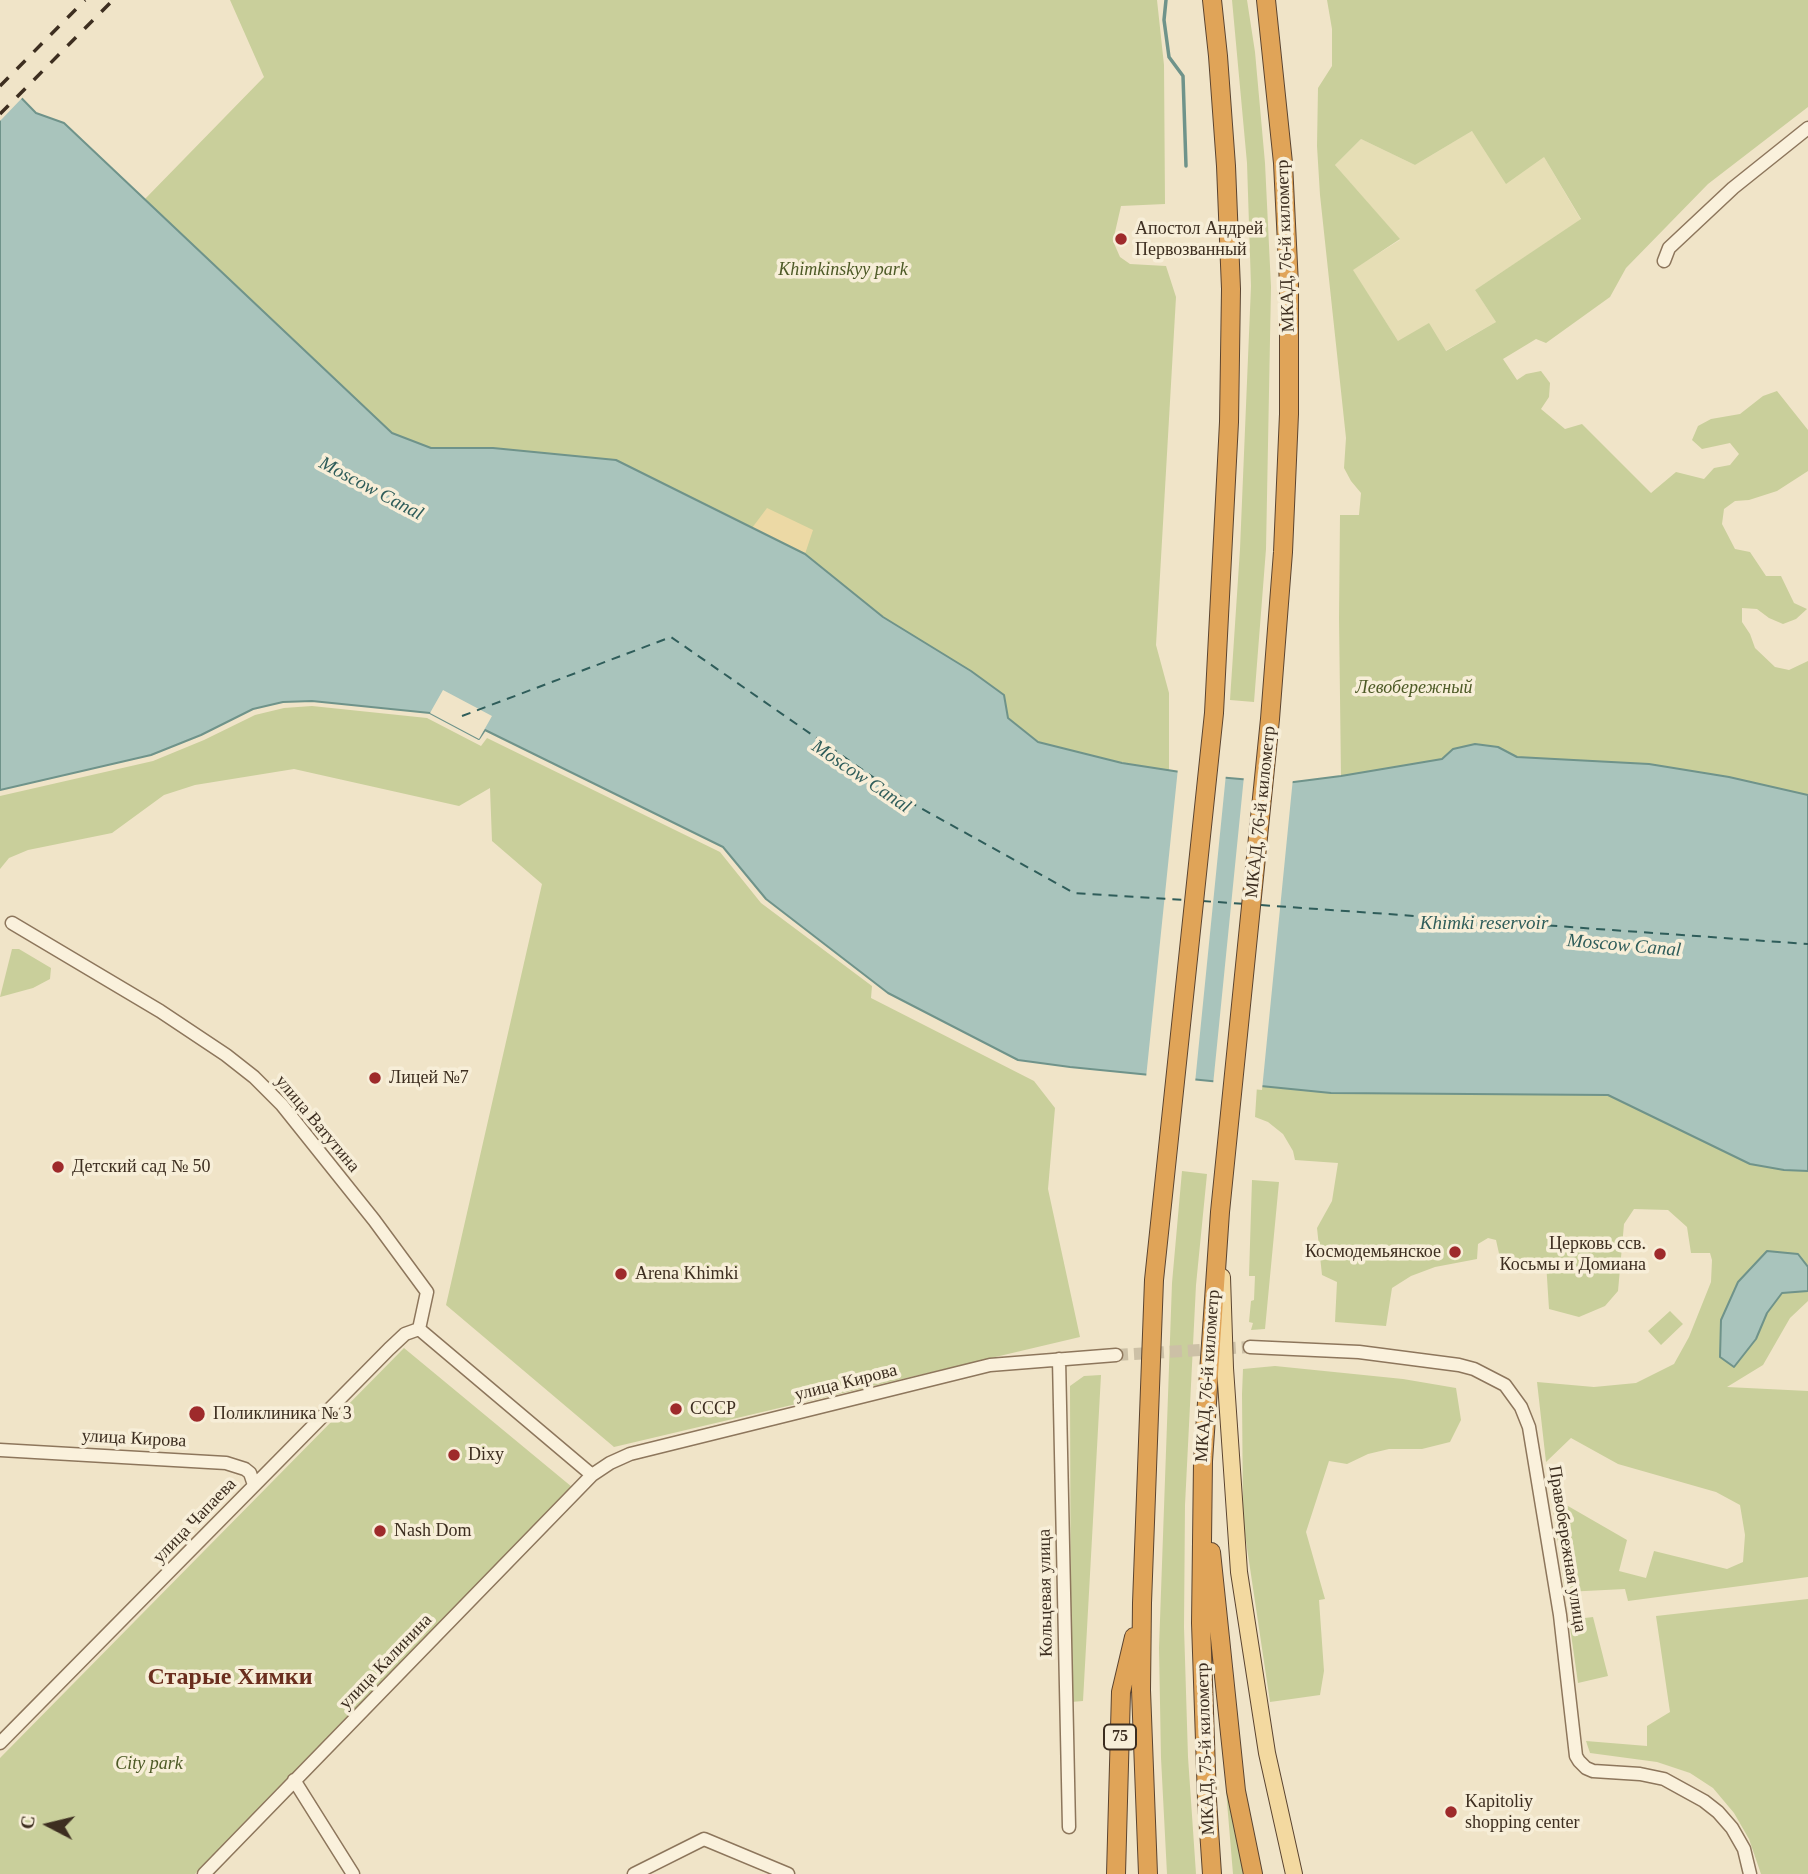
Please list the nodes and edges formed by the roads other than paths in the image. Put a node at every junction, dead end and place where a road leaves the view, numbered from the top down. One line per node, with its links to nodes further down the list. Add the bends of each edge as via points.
1 (1212, 0): 15 (highway, via 1231,289 1229,422 1214,713 1154,1292)
2 (1265, 0): 6 (highway, МКАД, 76-й километр, via 1283,163 1289,414 1270,719)
3 (1808, 128): 4 (street, via 1733,188 1669,248)
4 (1664, 261)
5 (12, 923): 7 (street, улица Ватутина, via 160,1010 254,1077 341,1178 427,1293)
6 (1220, 1212): 12 (highway, МКАД, 76-й километр); 30 (main road, via 1239,1572 1267,1753)
7 (419, 1329): 13 (street); 14 (street, улица Чапаева, via 404,1335)
8 (1250, 1347): 31 (street, Правобережная улица, via 1359,1352 1458,1365 1474,1368 1515,1396 1529,1427 1578,1761 1593,1770 1664,1779 1704,1801 1731,1828 1744,1849)
9 (1116, 1355): 10 (street, улица Кирова)
10 (1059, 1359): 13 (street, улица Кирова, via 990,1365 630,1454); 20 (street, Кольцевая улица)
11 (0, 1450): 14 (street, улица Кирова, via 217,1462 245,1469)
12 (1203, 1461): 16 (highway, МКАД, 76-й километр); 29 (highway, via 1236,1791)
13 (592, 1475): 18 (street, улица Калинина)
14 (254, 1485): 17 (street, улица Чапаева)
15 (1142, 1603): 25 (highway, 75, via 1121,1692); 26 (highway)
16 (1201, 1623): 19 (highway, МКАД, 75-й километр)
17 (0, 1743)
18 (295, 1780): 21 (street, улица Калинина); 22 (street)
19 (1207, 1800): 27 (highway, МКАД, 75-й километр); 28 (main road)
20 (1069, 1827)
21 (204, 1874)
22 (353, 1874)
23 (634, 1874): 24 (street, via 704,1839)
24 (788, 1874)
25 (1116, 1874)
26 (1148, 1874)
27 (1212, 1874)
28 (1221, 1874)
29 (1253, 1874)
30 (1294, 1874)
31 (1750, 1874)

